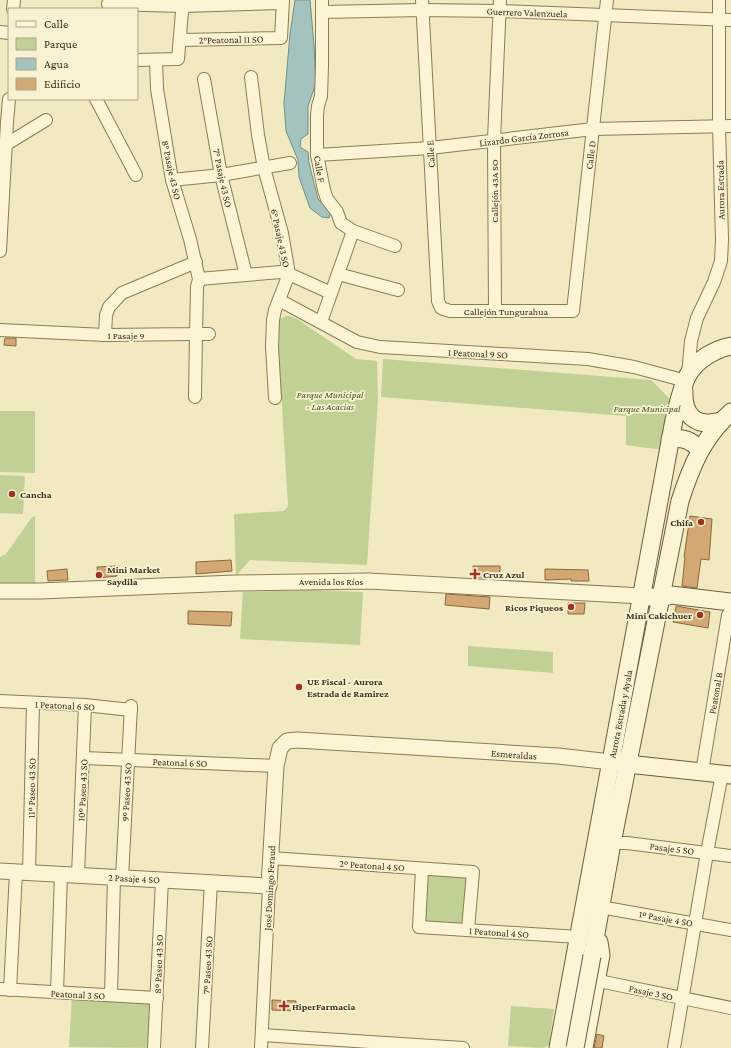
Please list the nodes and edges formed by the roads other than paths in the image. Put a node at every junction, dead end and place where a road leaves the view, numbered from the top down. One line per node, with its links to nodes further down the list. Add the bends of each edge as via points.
1 (607, 0): 9 (street, Calle D)
2 (719, 0): 10 (street, Aurora Estrada)
3 (282, 2): 4 (street); 11 (street, 2°Peatonal 11 SO, via 281,38)
4 (183, 3): 5 (street); 11 (street)
5 (108, 4)
6 (422, 5): 7 (street, Guerrero Valenzuela); 8 (street, Guerrero Valenzuela); 23 (street, Calle E)
7 (322, 6): 24 (street, Calle F, via 321,96 317,115)
8 (500, 6): 9 (street, Guerrero Valenzuela); 21 (street, Callejón 43A SO)
9 (606, 15): 10 (street, Guerrero Valenzuela); 20 (street, Calle D)
10 (725, 20): 19 (street, Aurora Estrada)
11 (180, 40): 13 (street, via 178,59)
12 (138, 60): 13 (street)
13 (156, 60): 29 (street, 8° Pasaje 43 SO, via 157,89)
14 (251, 77): 26 (street, 6° Pasaje 43 SO)
15 (204, 79): 28 (street, 7° Pasaje 43 SO)
16 (9, 100): 22 (street)
17 (97, 100): 27 (street)
18 (46, 120): 22 (street)
19 (725, 126): 20 (street, Lizardo García Zorrosa); 50 (street, Aurora Estrada, via 720,261 691,341)
20 (593, 129): 21 (street, Lizardo García Zorrosa); 43 (street, Calle D)
21 (494, 140): 23 (street, Lizardo García Zorrosa); 42 (street, Callejón 43A SO)
22 (5, 145): 32 (street)
23 (430, 148): 24 (street, Lizardo García Zorrosa); 41 (street, Calle E, via 438,301)
24 (317, 155): 30 (street, Calle F, via 327,199 338,212 342,223)
25 (290, 163): 26 (street)
26 (264, 168): 28 (street); 34 (street, 6° Pasaje 43 SO, via 282,234)
27 (136, 175)
28 (221, 175): 29 (street); 36 (street, 7° Pasaje 43 SO)
29 (172, 180): 33 (street, 8° Pasaje 43 SO)
30 (353, 231): 31 (street); 35 (street)
31 (395, 246)
32 (0, 251)
33 (196, 262): 37 (street, 8° Pasaje 43 SO); 48 (street, via 122,293 109,307)
34 (289, 274): 36 (street, via 281,272); 39 (street); 40 (street, 6° Pasaje 43 SO)
35 (338, 274): 38 (street); 39 (street)
36 (246, 275): 37 (street)
37 (199, 279): 46 (street)
38 (398, 290)
39 (331, 293): 44 (street)
40 (279, 300): 44 (street, 1 Peatonal 9 SO); 52 (street, 6° Pasaje 43 SO, via 273,320)
41 (441, 308): 42 (street, Callejón Tungurahua, via 450,311)
42 (494, 311): 43 (street, Callejón Tungurahua)
43 (572, 311)
44 (321, 322): 50 (street, 1 Peatonal 9 SO, via 357,342 380,347 588,359 634,367)
45 (0, 330): 48 (street, 1 Pasaje 9)
46 (196, 334): 47 (street, 1 Pasaje 9); 48 (street, 1 Pasaje 9); 51 (street)
47 (209, 334)
48 (105, 335)
49 (731, 346): 50 (main road, via 709,354 695,367)
50 (686, 381): 53 (main road, via 683,398 685,408 691,417 700,423 711,424); 54 (main road, Aurora Estrada y Ayala)
51 (195, 397)
52 (274, 398)
53 (726, 416): 55 (main road, Aurora Estrada y Ayala)
54 (670, 439): 55 (main road, via 687,439); 57 (main road, Aurora Estrada y Ayala)
55 (700, 450): 58 (main road, Aurora Estrada y Ayala, via 680,501)
56 (0, 591): 57 (street, Avenida los Ríos, via 361,581)
57 (642, 596): 58 (main road, Avenida los Ríos); 67 (main road, Aurora Estrada y Ayala)
58 (661, 598): 59 (main road, Avenida los Ríos, via 670,602); 68 (main road, Aurora Estrada y Ayala)
59 (730, 608): 70 (street, Peatonal B)
60 (0, 701): 61 (street, 1 Peatonal 6 SO)
61 (33, 703): 62 (street, 1 Peatonal 6 SO); 78 (street, 11º Paseo 43 SO)
62 (85, 705): 63 (street, 1 Peatonal 6 SO); 65 (street, 10º Paseo 43 SO)
63 (131, 708): 66 (street, 9º Paseo 43 SO)
64 (297, 740): 67 (street, Esmeraldas, via 558,756); 69 (street, José Domingo Feraud, via 287,741 280,748)
65 (84, 758): 66 (street, Peatonal 6 SO); 80 (street, 10º Paseo 43 SO)
66 (128, 760): 69 (street, Peatonal 6 SO); 81 (street, 9º Paseo 43 SO)
67 (611, 762): 68 (main road, Esmeraldas); 90 (main road, Aurora Estrada y Ayala)
68 (628, 764): 70 (main road, Esmeraldas); 72 (main road, Aurora Estrada y Ayala)
69 (276, 766): 75 (street, José Domingo Feraud)
70 (702, 772): 71 (main road, Esmeraldas)
71 (727, 775): 73 (street)
72 (612, 842): 73 (street, Pasaje 5 SO); 85 (main road, Aurora Estrada y Ayala)
73 (707, 853): 74 (street, Pasaje 5 SO); 86 (street)
74 (731, 856)
75 (271, 858): 76 (street, 2º Peatonal 4 SO); 84 (street, José Domingo Feraud)
76 (422, 869): 88 (street, 1 Peatonal 4 SO, via 419,927); 88 (street, 2º Peatonal 4 SO, via 473,872)
77 (0, 871): 78 (street, 2 Pasaje 4 SO)
78 (22, 872): 79 (street, 2 Pasaje 4 SO); 93 (street, 11º Paseo 43 SO)
79 (61, 874): 80 (street, 2 Pasaje 4 SO); 94 (street)
80 (78, 875): 81 (street, 2 Pasaje 4 SO)
81 (118, 877): 82 (street, 2 Pasaje 4 SO); 95 (street, 9º Paseo 43 SO)
82 (162, 880): 83 (street, 2 Pasaje 4 SO); 96 (street, 8º Paseo 43 SO)
83 (211, 882): 84 (street, 2 Pasaje 4 SO); 104 (street, 7º Paseo 43 SO)
84 (269, 886): 99 (street, José Domingo Feraud)
85 (600, 907): 86 (street, 1º Pasaje 4 SO); 87 (main road, Aurora Estrada y Ayala)
86 (695, 923): 89 (street, 1º Pasaje 4 SO); 97 (street)
87 (597, 926): 92 (main road, via 601,955); 101 (main road, Aurora Estrada y Ayala, bridge)
88 (468, 929): 90 (street, 1 Peatonal 4 SO)
89 (731, 930)
90 (579, 937): 91 (main road, Aurora Estrada y Ayala)
91 (572, 975): 92 (street, Pasaje 3 SO); 100 (main road, Aurora Estrada y Ayala)
92 (596, 980): 97 (street, Pasaje 3 SO); 101 (main road)
93 (5, 990): 94 (street, Peatonal 3 SO)
94 (57, 992): 95 (street, Peatonal 3 SO)
95 (111, 995): 96 (street, Peatonal 3 SO)
96 (157, 998): 103 (street, 8º Paseo 43 SO)
97 (683, 999): 98 (street, Pasaje 3 SO); 107 (street)
98 (731, 1008)
99 (262, 1035): 102 (street); 105 (street, José Domingo Feraud)
100 (563, 1043)
101 (581, 1046)
102 (428, 1047): 106 (street)
103 (154, 1048)
104 (202, 1048)
105 (261, 1048)
106 (463, 1048)
107 (674, 1048)

